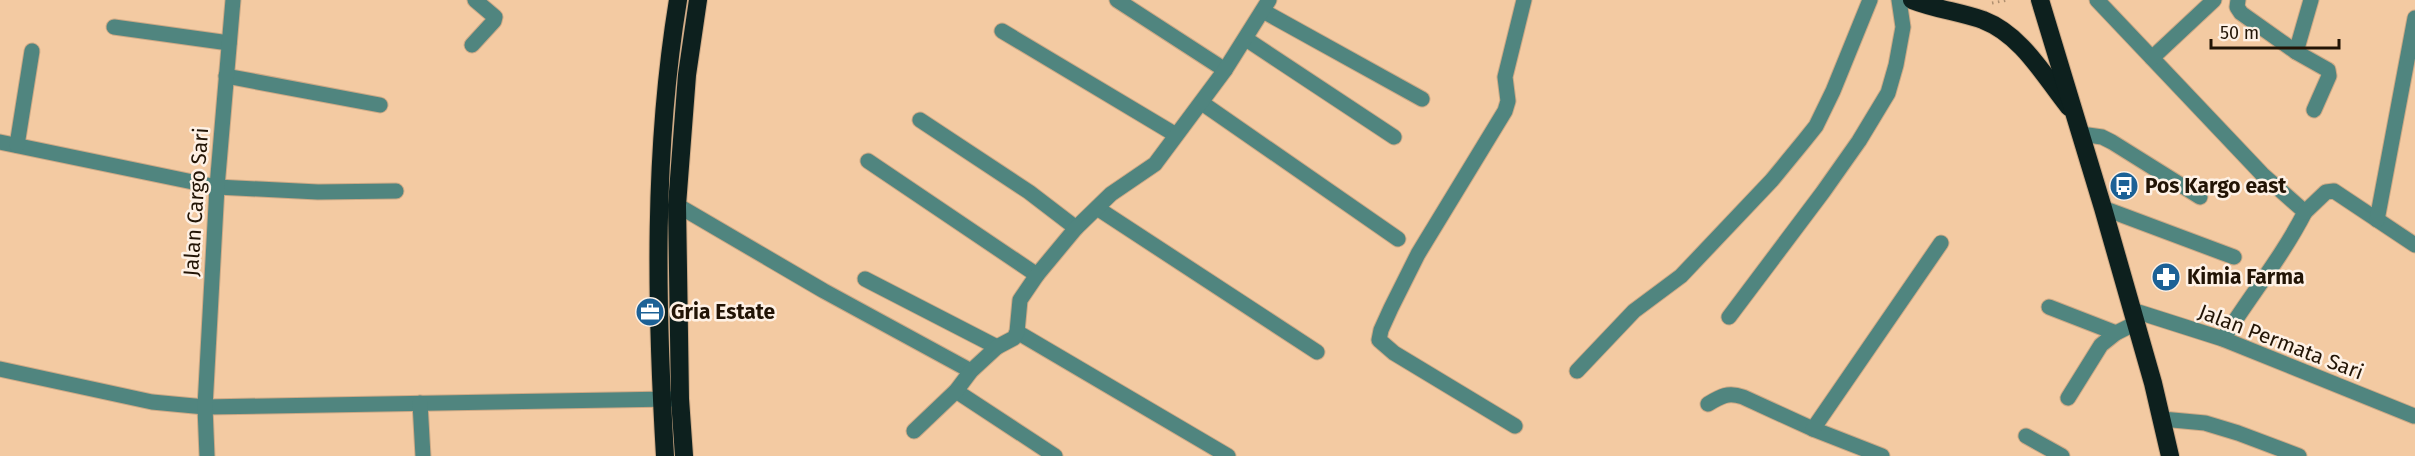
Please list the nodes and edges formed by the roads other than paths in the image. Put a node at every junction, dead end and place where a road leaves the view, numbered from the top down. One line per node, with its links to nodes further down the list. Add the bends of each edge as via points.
1 (233, 0): 20 (street, Jalan Cargo Sari)
2 (475, 0): 21 (street, via 495,17)
3 (678, 0): 67 (highway, via 658,195)
4 (698, 0): 42 (highway, via 687,75)
5 (1117, 0): 25 (street)
6 (1524, 0): 74 (street, via 1505,77 1505,111 1410,269 1379,340)
7 (1870, 0): 64 (street, via 1816,126 1772,180 1681,276 1634,311)
8 (1899, 0): 55 (street, via 1902,27 1888,93 1859,141)
9 (1912, 0): 31 (highway, via 1997,27 2020,44)
10 (2040, 0): 31 (highway)
11 (2097, 0): 24 (street)
12 (2214, 0): 24 (street)
13 (2238, 0): 23 (street, via 2241,13)
14 (2311, 0): 23 (street)
15 (1266, 6): 19 (street); 27 (street)
16 (2415, 18): 46 (street)
17 (114, 27): 20 (street)
18 (1002, 31): 34 (street)
19 (1246, 39): 25 (street); 35 (street)
20 (230, 43): 26 (street, Jalan Cargo Sari)
21 (472, 45)
22 (32, 51): 37 (street)
23 (2296, 52): 30 (street, via 2328,70)
24 (2152, 58): 45 (street, via 2262,174)
25 (1225, 70): 28 (street)
26 (226, 76): 29 (street); 39 (street, Jalan Cargo Sari)
27 (1422, 99)
28 (1202, 103): 34 (street); 48 (street)
29 (380, 105)
30 (2314, 110)
31 (2074, 113): 33 (highway)
32 (920, 120): 47 (street)
33 (2081, 134): 41 (street, via 2112,142); 44 (highway)
34 (1176, 135): 43 (street, via 1155,164)
35 (1394, 137)
36 (0, 142): 37 (street)
37 (17, 145): 39 (street)
38 (868, 161): 52 (street)
39 (217, 187): 40 (street); 71 (street, Jalan Cargo Sari)
40 (396, 191)
41 (2200, 197)
42 (677, 205): 63 (street); 68 (highway)
43 (1097, 208): 47 (street); 61 (street)
44 (2103, 208): 51 (street); 56 (highway)
45 (2305, 212): 46 (street, via 2326,192 2334,191); 59 (street)
46 (2377, 220): 50 (street)
47 (1076, 228): 52 (street)
48 (1398, 239)
49 (1941, 243): 75 (street)
50 (2415, 245)
51 (2234, 256)
52 (1036, 275): 57 (street, via 1020,300)
53 (865, 279): 60 (street)
54 (2049, 307): 58 (street)
55 (1730, 317)
56 (2134, 317): 58 (street); 59 (street, Jalan Permata Sari); 73 (highway)
57 (1017, 332): 60 (street); 83 (street)
58 (2116, 333): 66 (street, via 2101,345)
59 (2223, 339): 72 (street, Jalan Permata Sari)
60 (997, 347): 63 (street)
61 (1317, 352)
62 (0, 369): 71 (street, via 152,402)
63 (971, 371): 65 (street)
64 (1577, 371)
65 (956, 390): 76 (street); 82 (street)
66 (2068, 398)
67 (661, 399): 68 (street); 69 (street); 80 (highway)
68 (680, 399): 81 (highway)
69 (420, 403): 71 (street); 79 (street)
70 (1708, 404): 75 (street, via 1731,393)
71 (205, 407): 78 (street, Jalan Cargo Sari)
72 (2414, 416)
73 (2162, 419): 86 (highway); 87 (street, via 2205,423)
74 (1515, 426)
75 (1813, 429): 84 (street)
76 (914, 431)
77 (2026, 436): 85 (street)
78 (207, 456)
79 (423, 456)
80 (665, 456)
81 (684, 456)
82 (1055, 456)
83 (1228, 456)
84 (1882, 456)
85 (2062, 456)
86 (2170, 456)
87 (2299, 456)

